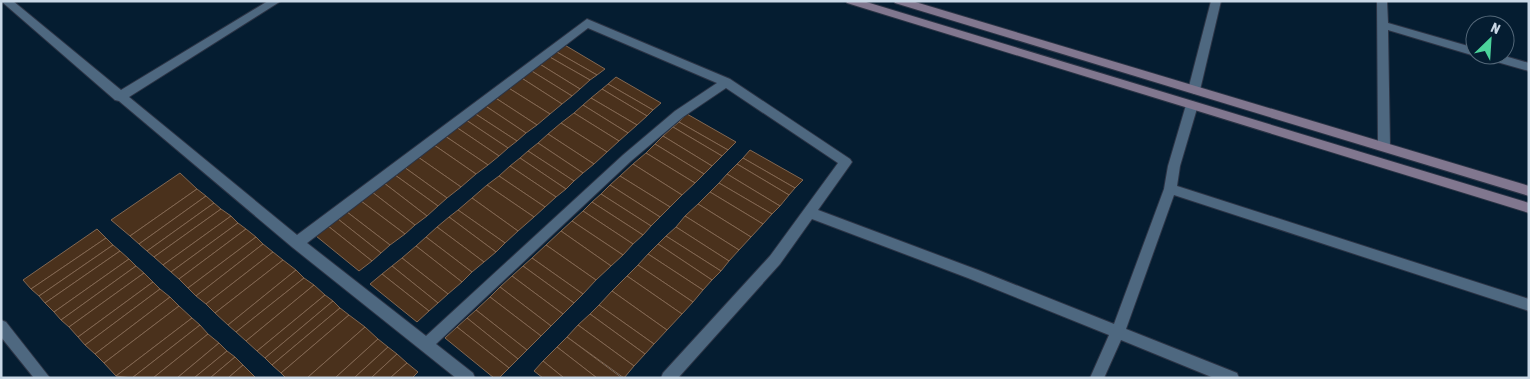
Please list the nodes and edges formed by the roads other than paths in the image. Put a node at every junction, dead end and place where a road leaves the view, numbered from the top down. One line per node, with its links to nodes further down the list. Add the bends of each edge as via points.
1 (6, 1): 13 (street)
2 (276, 1): 13 (street)
3 (851, 1): 14 (main road)
4 (899, 1): 12 (main road)
5 (1216, 1): 12 (street)
6 (1382, 1): 7 (street)
7 (1383, 25): 8 (street); 15 (street)
8 (1465, 49)
9 (1515, 63): 10 (street)
10 (1529, 67)
11 (726, 82): 19 (street, via 846,162); 20 (street, via 587,23); 24 (street, via 679,114 627,158)
12 (1194, 90): 15 (main road)
13 (119, 97): 20 (street)
14 (1192, 105): 16 (street); 18 (main road)
15 (1384, 147): 17 (main road)
16 (1170, 189): 21 (street); 23 (street)
17 (1529, 191)
18 (1529, 208)
19 (809, 212): 23 (street); 27 (street, via 774,260)
20 (296, 243): 24 (street)
21 (1529, 305)
22 (1, 326): 25 (street)
23 (1118, 332): 28 (street); 29 (street)
24 (426, 345): 26 (street)
25 (43, 378)
26 (468, 378)
27 (668, 378)
28 (1097, 378)
29 (1232, 378)

